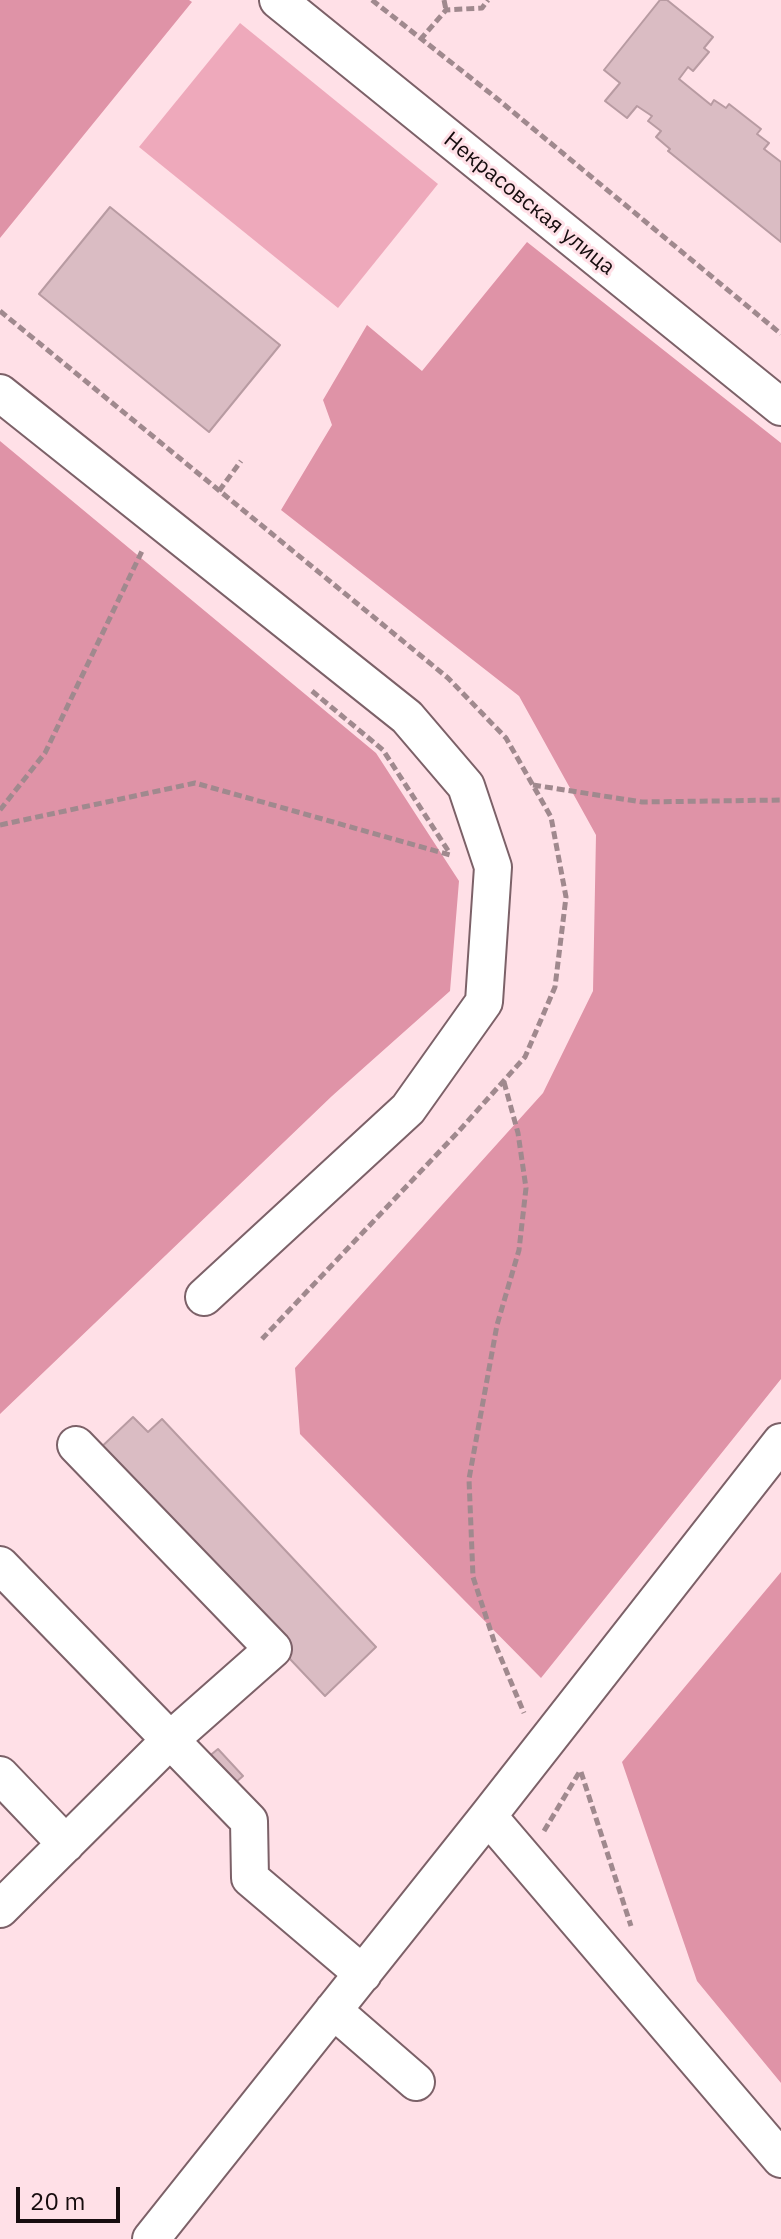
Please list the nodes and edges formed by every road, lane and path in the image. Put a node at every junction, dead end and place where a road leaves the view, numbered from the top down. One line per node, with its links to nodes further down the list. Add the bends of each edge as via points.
1 (372, 0): 6 (path)
2 (444, 0): 5 (path)
3 (488, 0): 5 (path, via 482,8)
4 (283, 1): 10 (street, Некрасовская улица)
5 (446, 10): 6 (path)
6 (420, 40): 8 (path)
7 (0, 311): 12 (path)
8 (781, 334)
9 (0, 393): 13 (street)
10 (781, 407)
11 (241, 461): 12 (path)
12 (219, 491): 16 (path, via 448,678 506,738)
13 (144, 537): 14 (path); 18 (path, via 45,753); 23 (street, via 407,717 466,786 493,867 484,1002 408,1109)
14 (155, 560)
15 (311, 690): 20 (path, via 383,750)
16 (533, 785): 17 (path, via 642,802); 22 (path, via 551,817 566,897 555,987 525,1057)
17 (781, 800)
18 (0, 810)
19 (0, 825): 20 (path, via 195,783)
20 (451, 855): 21 (path)
21 (459, 867)
22 (504, 1081): 24 (path); 28 (path, via 526,1188 519,1250 497,1325 469,1493 473,1577)
23 (204, 1297)
24 (262, 1339)
25 (781, 1442): 31 (street)
26 (76, 1445): 29 (street, via 273,1649)
27 (0, 1565): 29 (street)
28 (527, 1721)
29 (170, 1740): 33 (street); 36 (street, via 249,1821 250,1878)
30 (0, 1775): 33 (street)
31 (488, 1816): 36 (street); 39 (street)
32 (541, 1837): 35 (path, via 580,1771)
33 (66, 1844): 34 (street)
34 (0, 1909)
35 (632, 1929)
36 (363, 1974): 37 (street)
37 (333, 2010): 38 (street); 40 (street)
38 (416, 2082)
39 (781, 2159)
40 (151, 2239)

